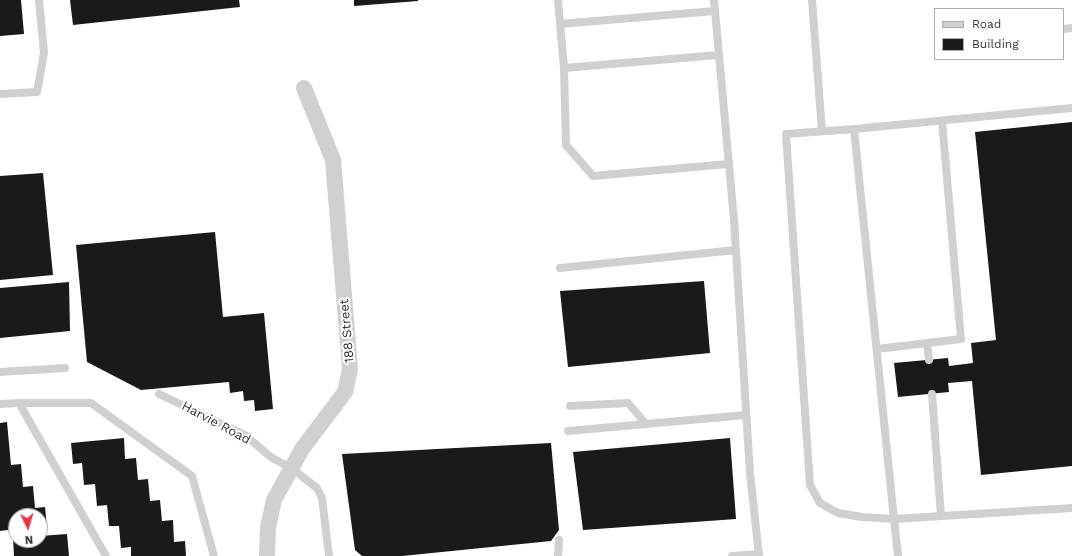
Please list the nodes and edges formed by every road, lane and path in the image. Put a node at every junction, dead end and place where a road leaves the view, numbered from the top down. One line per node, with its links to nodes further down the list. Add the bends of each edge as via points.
1 (39, 0): 10 (lane, via 44,53 37,92)
2 (558, 0): 6 (lane)
3 (714, 0): 5 (lane)
4 (812, 0): 14 (lane)
5 (715, 11): 6 (lane); 7 (lane)
6 (560, 24): 8 (lane)
7 (718, 55): 8 (lane); 15 (lane)
8 (564, 68): 15 (lane, via 566,145 593,176)
9 (304, 88): 31 (street, 188 Street, via 333,160 350,369 345,392 302,448)
10 (0, 94)
11 (1072, 108): 12 (lane)
12 (942, 120): 13 (lane); 18 (lane, via 962,339)
13 (854, 129): 14 (lane); 19 (lane)
14 (822, 131): 34 (lane, via 786,134 810,485 820,503 838,513 862,518)
15 (728, 164): 16 (lane)
16 (736, 250): 17 (lane); 28 (lane)
17 (560, 268)
18 (927, 343): 19 (lane); 20 (lane)
19 (877, 349): 34 (lane)
20 (928, 360)
21 (65, 368): 22 (lane)
22 (0, 372)
23 (159, 394): 31 (lane, Harvie Road, via 245,435 272,458)
24 (932, 394): 33 (lane)
25 (19, 403): 26 (lane); 37 (lane); 38 (lane, via 91,403 192,476)
26 (0, 404)
27 (570, 406): 29 (lane, via 628,403)
28 (746, 415): 29 (lane); 36 (lane)
29 (646, 424): 30 (lane)
30 (568, 431)
31 (291, 468): 39 (street, 188 Street, via 271,509); 40 (lane, Harvie Road, via 317,488 322,498)
32 (1072, 508): 33 (lane)
33 (941, 516): 34 (lane)
34 (894, 519): 43 (lane)
35 (559, 540): 41 (lane)
36 (759, 555): 42 (lane)
37 (106, 556)
38 (214, 556)
39 (267, 556)
40 (329, 556)
41 (558, 556)
42 (732, 556)
43 (898, 556)

